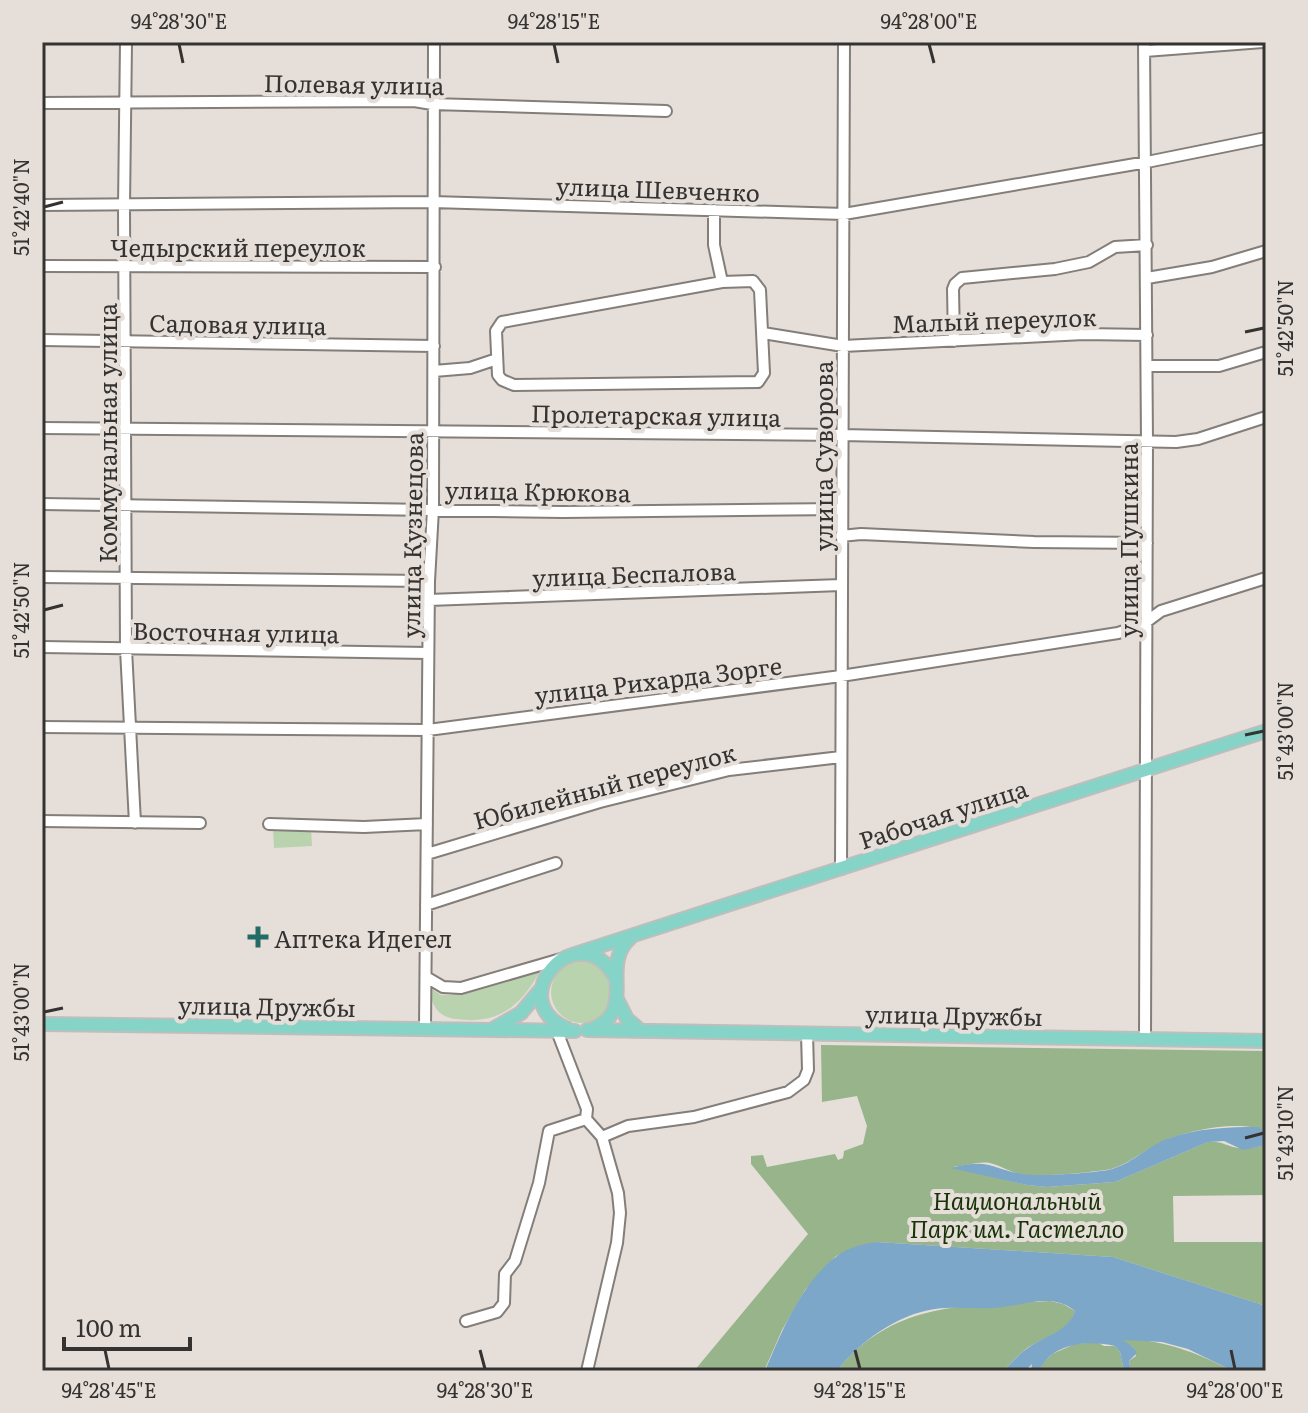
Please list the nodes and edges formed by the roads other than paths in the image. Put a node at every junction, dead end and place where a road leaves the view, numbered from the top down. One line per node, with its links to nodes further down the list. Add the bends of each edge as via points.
1 (126, 42): 7 (street, Коммунальная улица)
2 (434, 42): 8 (street, улица Кузнецова)
3 (844, 42): 16 (street, улица Суворова)
4 (1263, 42): 5 (street)
5 (1144, 46): 11 (street, улица Пушкина)
6 (42, 103): 7 (street, Полевая улица)
7 (124, 103): 8 (street, Полевая улица); 14 (street, Коммунальная улица)
8 (432, 104): 9 (street, Полевая улица); 12 (street, улица Кузнецова)
9 (666, 111)
10 (1266, 138): 11 (street, улица Шевченко)
11 (1147, 162): 16 (street, улица Шевченко); 17 (street, улица Пушкина)
12 (432, 202): 14 (street, улица Шевченко); 15 (street, улица Шевченко); 21 (street, улица Кузнецова)
13 (42, 205): 14 (street, улица Шевченко)
14 (124, 206): 20 (street, Коммунальная улица)
15 (714, 210): 16 (street, улица Шевченко); 23 (street)
16 (844, 214): 30 (street, улица Суворова)
17 (1147, 245): 22 (street, улица Пушкина); 27 (street, via 1115,247 1089,262 1055,269 958,280 953,289)
18 (1266, 251): 22 (street)
19 (42, 266): 20 (street, Чедырский переулок)
20 (125, 266): 21 (street, Чедырский переулок); 28 (street, Коммунальная улица)
21 (435, 267): 29 (street, улица Кузнецова)
22 (1147, 278): 25 (street, улица Пушкина)
23 (722, 282): 24 (street, via 747,280 758,285); 32 (street, via 502,322 496,331)
24 (763, 333): 30 (street, Малый переулок); 32 (street, via 764,373 753,384 514,385 498,375)
25 (1147, 335): 27 (street, Малый переулок); 33 (street, улица Пушкина)
26 (42, 340): 28 (street, Садовая улица)
27 (954, 341): 30 (street, Малый переулок)
28 (124, 342): 29 (street, Садовая улица); 37 (street, Коммунальная улица)
29 (434, 346): 34 (street, улица Кузнецова)
30 (843, 346): 39 (street, улица Суворова)
31 (1266, 352): 33 (street, via 1219,366)
32 (497, 359): 34 (street)
33 (1147, 366): 40 (street, улица Пушкина)
34 (434, 371): 38 (street, улица Кузнецова)
35 (1266, 417): 40 (street, Пролетарская улица, via 1198,439)
36 (42, 428): 37 (street, Пролетарская улица)
37 (125, 428): 38 (street, Пролетарская улица); 42 (street, Коммунальная улица)
38 (434, 432): 39 (street, Пролетарская улица); 43 (street, улица Кузнецова)
39 (842, 435): 40 (street, Пролетарская улица); 44 (street, улица Суворова)
40 (1147, 442): 46 (street, улица Пушкина)
41 (42, 504): 42 (street, улица Крюкова)
42 (126, 505): 43 (street, улица Крюкова); 49 (street, Коммунальная улица)
43 (433, 509): 44 (street, улица Крюкова); 50 (street, улица Кузнецова)
44 (842, 509): 45 (street, улица Суворова)
45 (841, 536): 46 (street); 51 (street, улица Суворова)
46 (1147, 543): 53 (street, улица Пушкина)
47 (42, 577): 49 (street)
48 (1266, 578): 53 (street, улица Рихарда Зорге)
49 (127, 580): 50 (street); 55 (street, Коммунальная улица)
50 (429, 581): 52 (street, улица Кузнецова)
51 (841, 585): 52 (street, улица Беспалова); 57 (street, улица Суворова)
52 (429, 600): 56 (street, улица Кузнецова)
53 (1147, 619): 57 (street, улица Рихарда Зорге, via 1118,633); 63 (street, улица Пушкина)
54 (42, 647): 55 (street, Восточная улица)
55 (126, 649): 56 (street, Восточная улица); 59 (street, Коммунальная улица)
56 (428, 653): 60 (street, улица Кузнецова)
57 (841, 676): 60 (street, улица Рихарда Зорге); 62 (street, улица Суворова)
58 (42, 727): 59 (street, улица Рихарда Зорге)
59 (130, 729): 60 (street, улица Рихарда Зорге); 65 (street, Коммунальная улица)
60 (428, 730): 68 (street, улица Кузнецова)
61 (1266, 731): 63 (main road, Рабочая улица)
62 (841, 757): 69 (street, Юбилейный переулок, via 729,770); 71 (street, улица Суворова)
63 (1146, 769): 71 (main road, Рабочая улица); 86 (street, улица Пушкина)
64 (42, 821): 65 (street)
65 (135, 823): 66 (street)
66 (200, 823)
67 (269, 824): 68 (street)
68 (427, 824): 69 (street, улица Кузнецова)
69 (427, 854): 72 (street, улица Кузнецова)
70 (556, 863): 72 (street)
71 (841, 869): 73 (main road, Рабочая улица)
72 (426, 905): 75 (street, улица Кузнецова)
73 (633, 936): 74 (main road, Рабочая улица); 76 (main road, via 621,949)
74 (566, 957): 75 (street, via 461,988 443,987); 76 (main road, via 597,958); 77 (main road, via 548,971)
75 (426, 977): 81 (street, улица Кузнецова)
76 (615, 977): 78 (main road)
77 (542, 988): 80 (main road, via 544,1008); 82 (main road, via 521,1013)
78 (618, 1001): 83 (main road, via 607,1020); 84 (main road)
79 (42, 1024): 81 (main road, улица Дружбы)
80 (554, 1025): 82 (main road, улица Дружбы); 83 (main road); 88 (street, via 587,1109)
81 (425, 1029): 82 (main road, улица Дружбы)
82 (492, 1030)
83 (581, 1031): 84 (main road, улица Дружбы)
84 (641, 1031): 85 (main road, улица Дружбы)
85 (807, 1034): 86 (main road, улица Дружбы); 89 (street, via 808,1070 788,1092 694,1117 628,1126)
86 (1145, 1038): 87 (main road, улица Дружбы)
87 (1266, 1041)
88 (586, 1119): 89 (street); 90 (street, via 549,1131 539,1183 515,1261 505,1274 504,1303 497,1312)
89 (602, 1137): 91 (street, via 620,1221)
90 (466, 1321)
91 (587, 1371)

